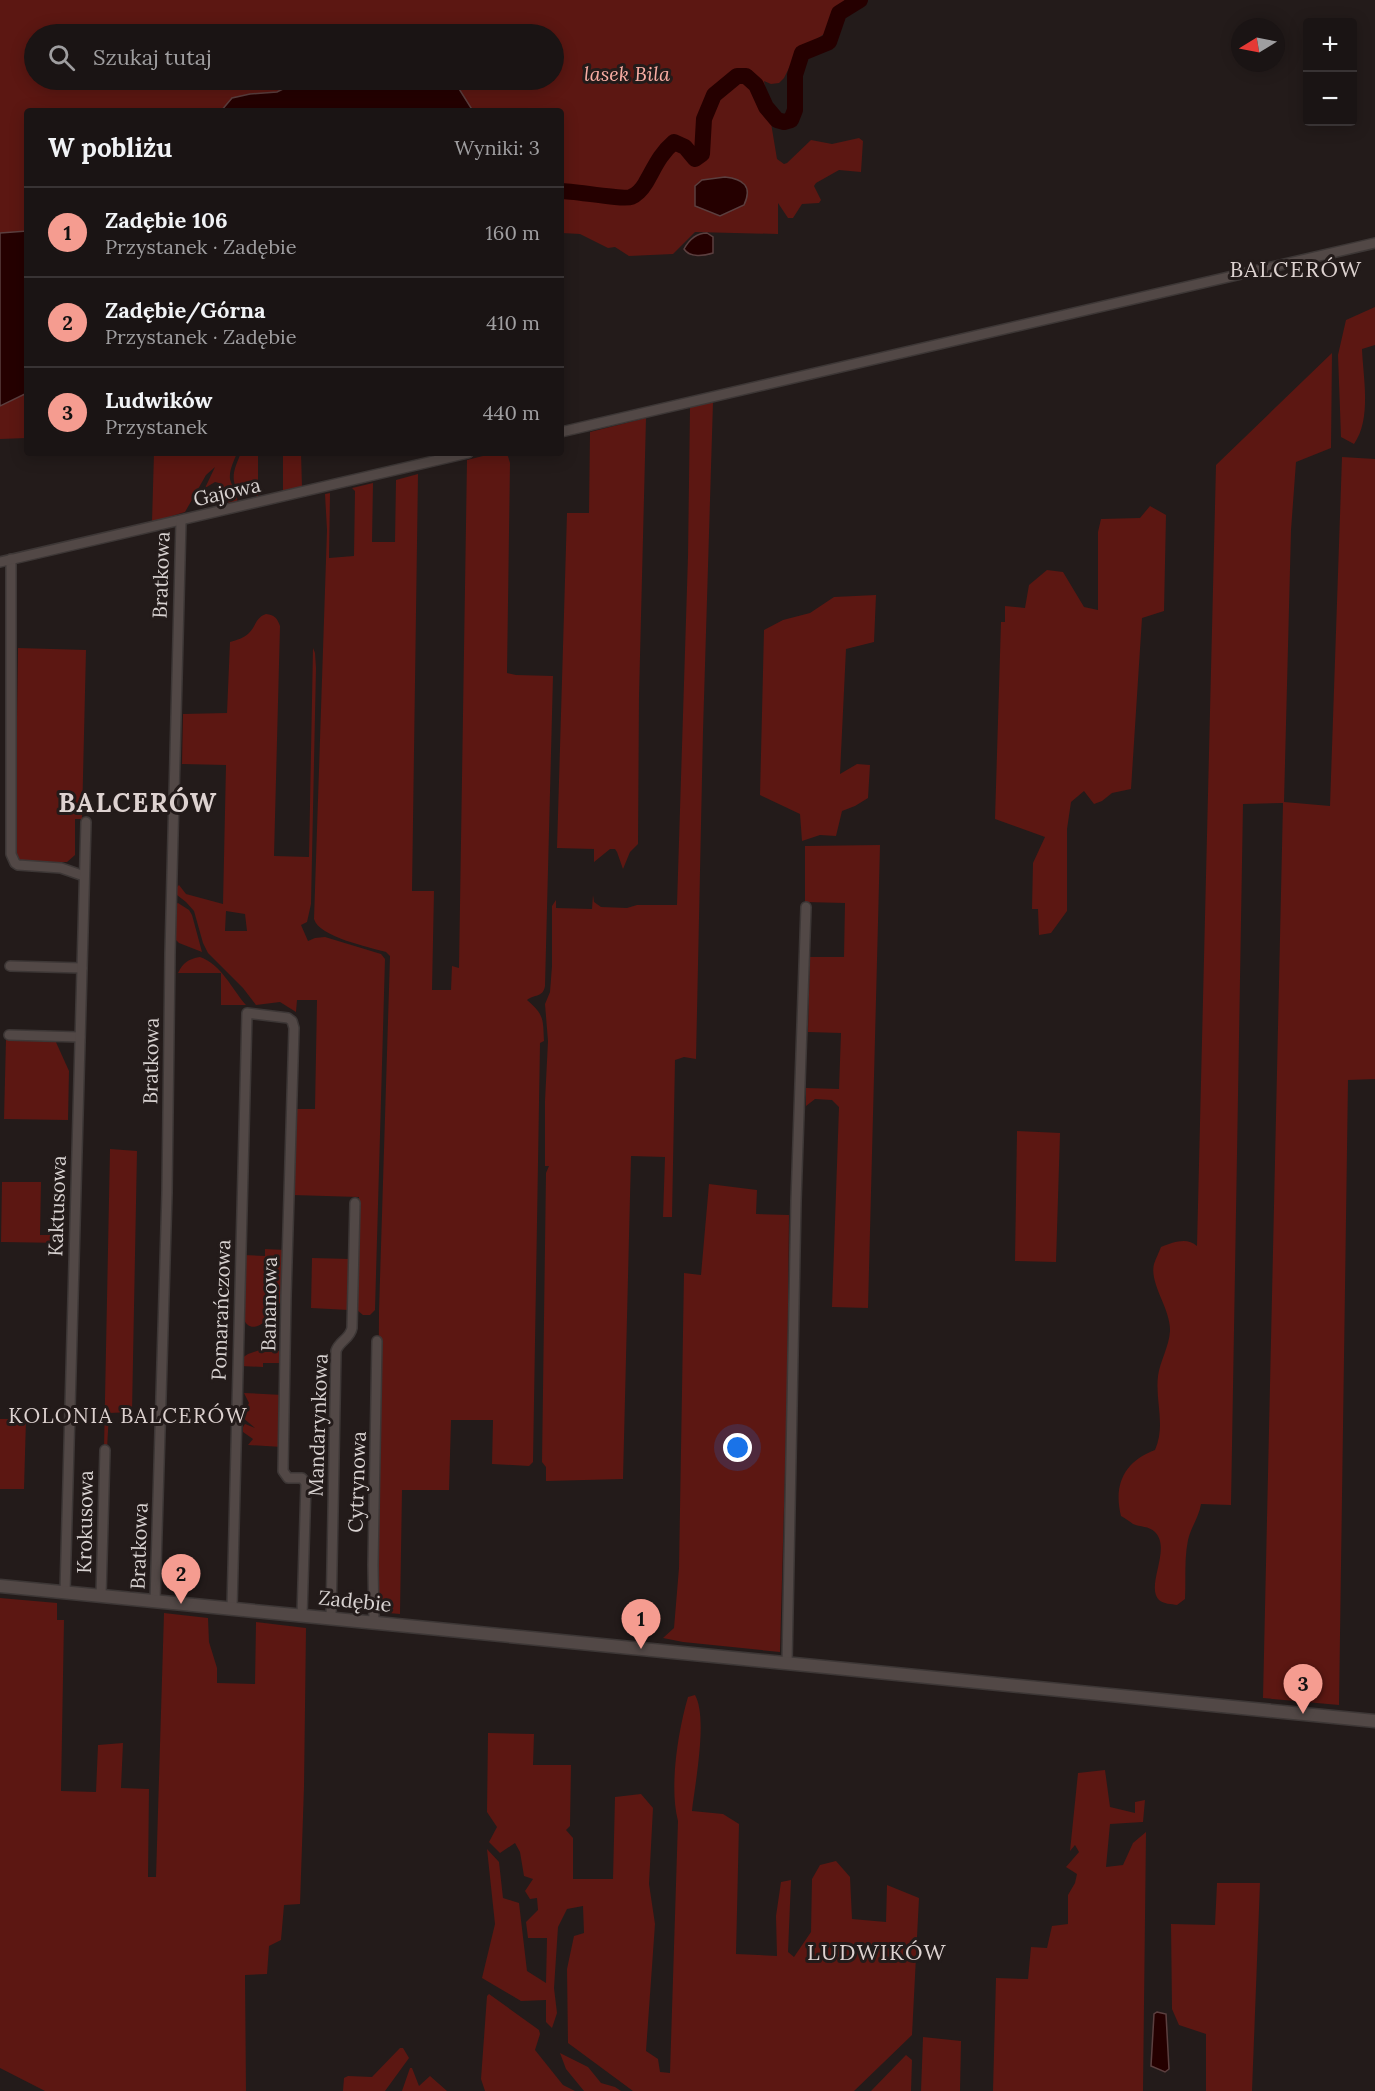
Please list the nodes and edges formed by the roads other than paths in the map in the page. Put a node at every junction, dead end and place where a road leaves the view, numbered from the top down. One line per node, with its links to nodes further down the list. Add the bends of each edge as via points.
1 (1375, 243): 2 (street)
2 (564, 431)
3 (457, 456): 4 (street, Gajowa)
4 (181, 521): 5 (street, Gajowa); 21 (street, Bratkowa)
5 (11, 560): 6 (street, Gajowa); 8 (street, via 11,854 18,865 61,868)
6 (0, 562)
7 (86, 822): 8 (street, Kaktusowa)
8 (84, 876): 11 (street, Kaktusowa)
9 (806, 907): 26 (street)
10 (10, 966): 11 (street)
11 (82, 968): 14 (street, Kaktusowa)
12 (247, 1013): 22 (street, Pomarańczowa); 23 (street, Bananowa, via 288,1018 294,1028 284,1471 288,1478 302,1478 306,1483)
13 (9, 1035): 14 (street)
14 (80, 1037): 19 (street, Kaktusowa)
15 (355, 1203): 24 (street, Mandarynkowa, via 352,1328 349,1338 336,1351)
16 (377, 1341): 25 (street, Cytrynowa)
17 (105, 1450): 20 (street, Krokusowa)
18 (0, 1586): 19 (street, Zadębie)
19 (65, 1592): 20 (street, Zadębie)
20 (102, 1596): 21 (street, Zadębie)
21 (155, 1601): 22 (street, Zadębie)
22 (232, 1608): 23 (street, Zadębie)
23 (302, 1616): 24 (street, Zadębie)
24 (331, 1618): 25 (street, Zadębie)
25 (374, 1623): 26 (street, Zadębie)
26 (787, 1664): 27 (street, Zadębie)
27 (1375, 1721)

